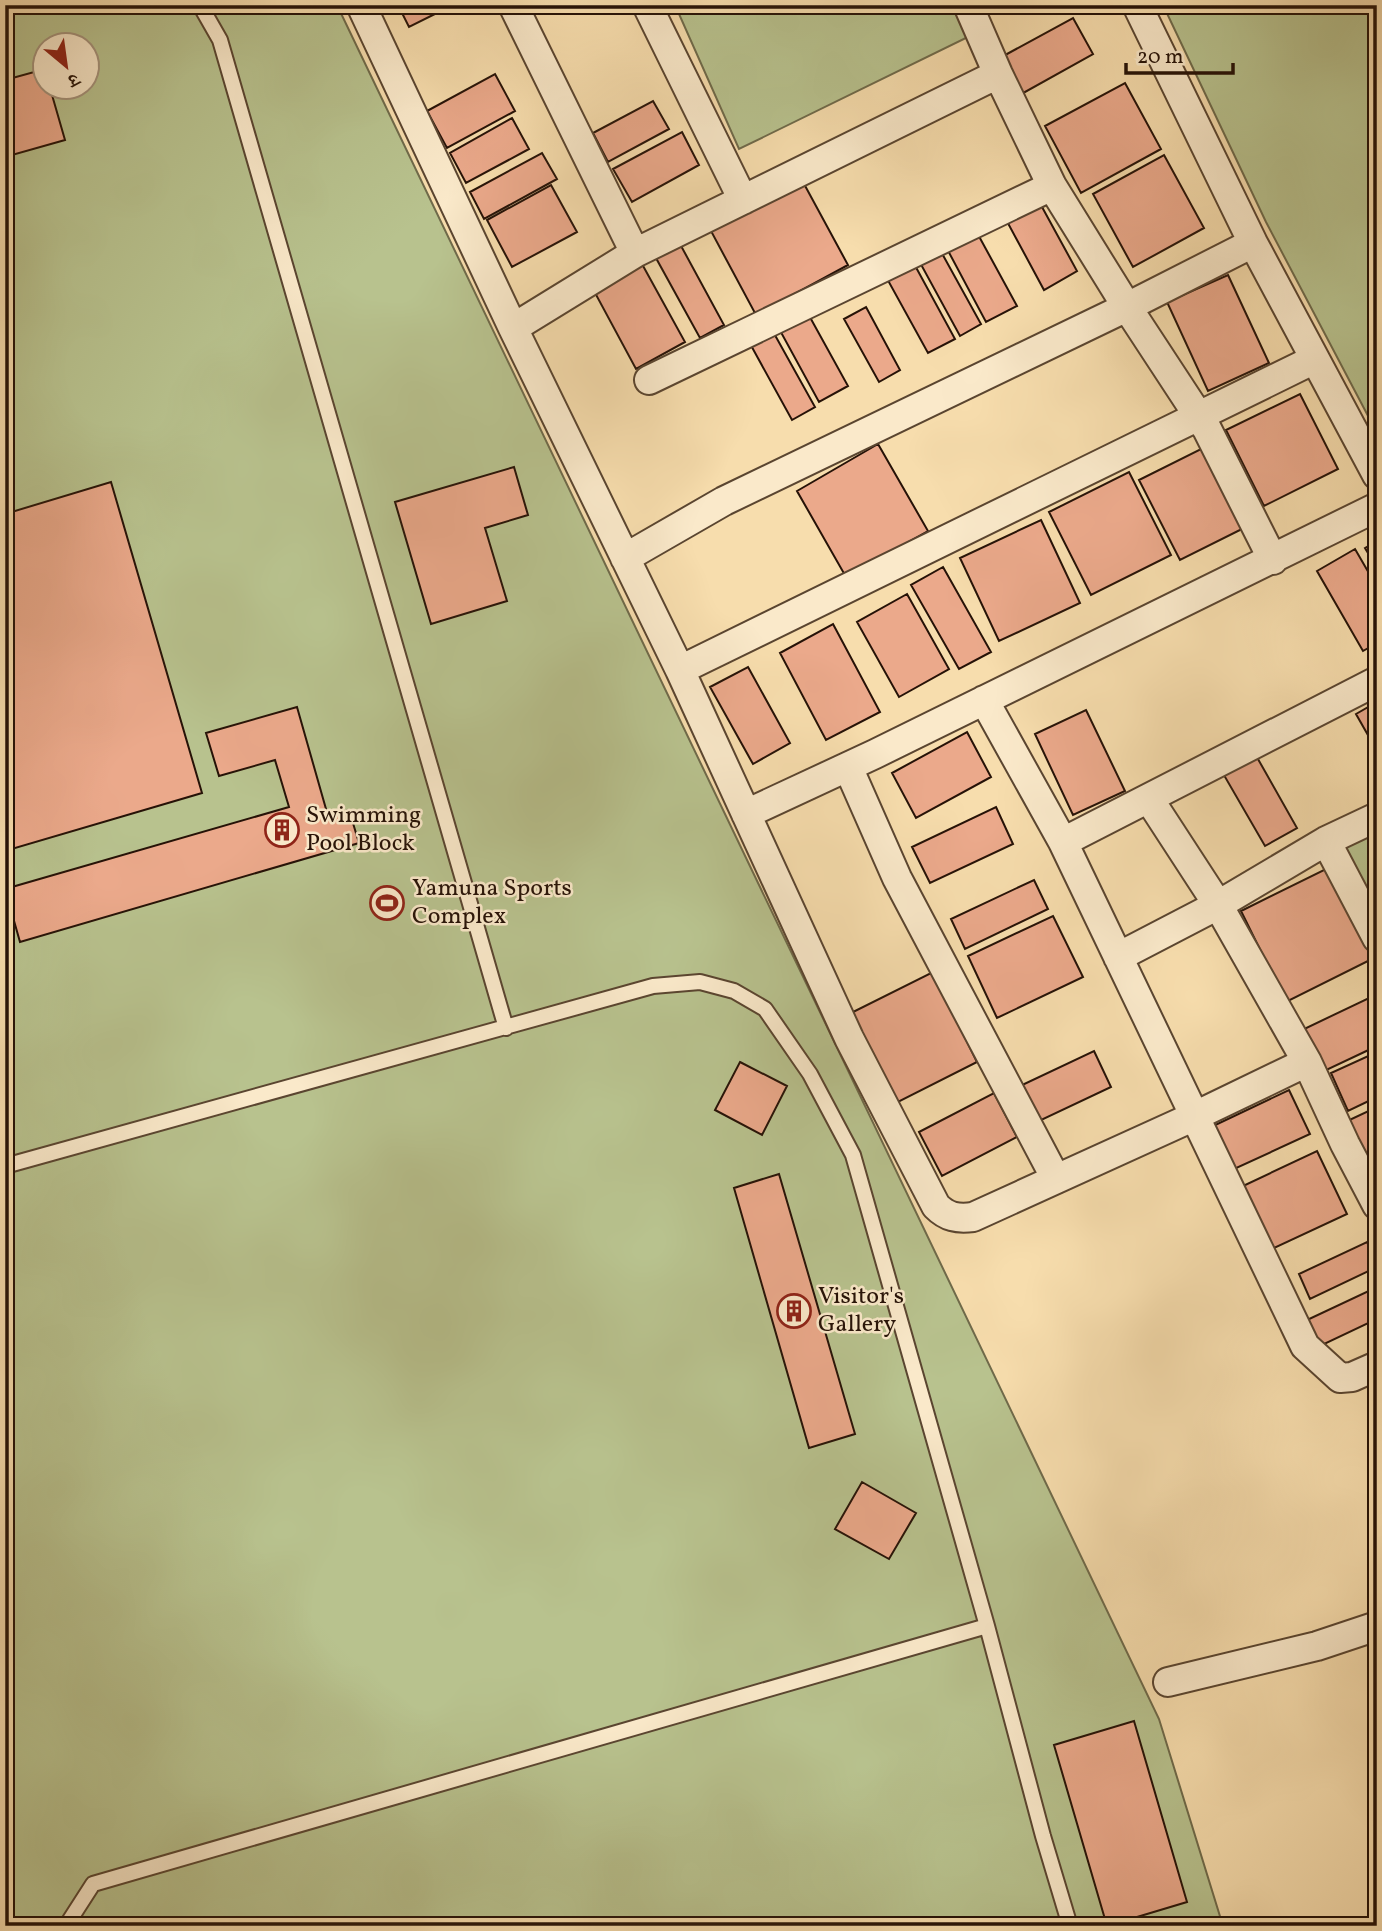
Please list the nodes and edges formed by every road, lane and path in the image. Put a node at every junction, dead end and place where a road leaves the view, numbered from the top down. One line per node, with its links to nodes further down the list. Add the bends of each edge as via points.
1 (200, 5): 33 (lane, via 220,40)
2 (361, 5): 13 (street)
3 (513, 5): 11 (street)
4 (648, 5): 9 (street)
5 (968, 5): 7 (street)
6 (1137, 5): 10 (street)
7 (998, 74): 8 (street); 9 (street)
8 (1052, 186): 12 (street); 15 (street)
9 (743, 200): 11 (street)
10 (1253, 243): 12 (street); 14 (street)
11 (635, 254): 13 (street)
12 (1127, 307): 16 (street); 19 (street, via 724,501)
13 (513, 328): 19 (street)
14 (1313, 360): 16 (street); 17 (street)
15 (649, 380)
16 (1198, 415): 20 (street); 21 (street)
17 (1377, 475)
18 (1377, 507): 20 (street)
19 (625, 558): 21 (street)
20 (1273, 560): 23 (street)
21 (680, 670): 26 (street)
22 (1377, 681): 25 (street)
23 (984, 700): 24 (street); 29 (street)
24 (848, 767): 26 (street); 37 (street, via 897,878)
25 (1149, 799): 29 (street); 30 (street)
26 (746, 814): 37 (street, via 849,1038 936,1206 957,1219 973,1217)
27 (1377, 817): 28 (street)
28 (1326, 841): 30 (street); 31 (street)
29 (1063, 842): 32 (street)
30 (1218, 905): 32 (street); 34 (street)
31 (1377, 938)
32 (1118, 957): 35 (street)
33 (506, 1028): 36 (lane); 40 (lane, via 653,986 701,982 734,991 765,1009 810,1073 853,1155)
34 (1307, 1062): 35 (street); 38 (street)
35 (1195, 1116): 37 (street); 39 (street, via 1305,1346 1340,1378)
36 (5, 1166)
37 (1056, 1179)
38 (1377, 1205)
39 (1377, 1366)
40 (987, 1626): 43 (lane, via 93,1884); 44 (lane)
41 (1377, 1626): 42 (street, via 1317,1646)
42 (1168, 1682)
43 (66, 1926)
44 (1070, 1926)

